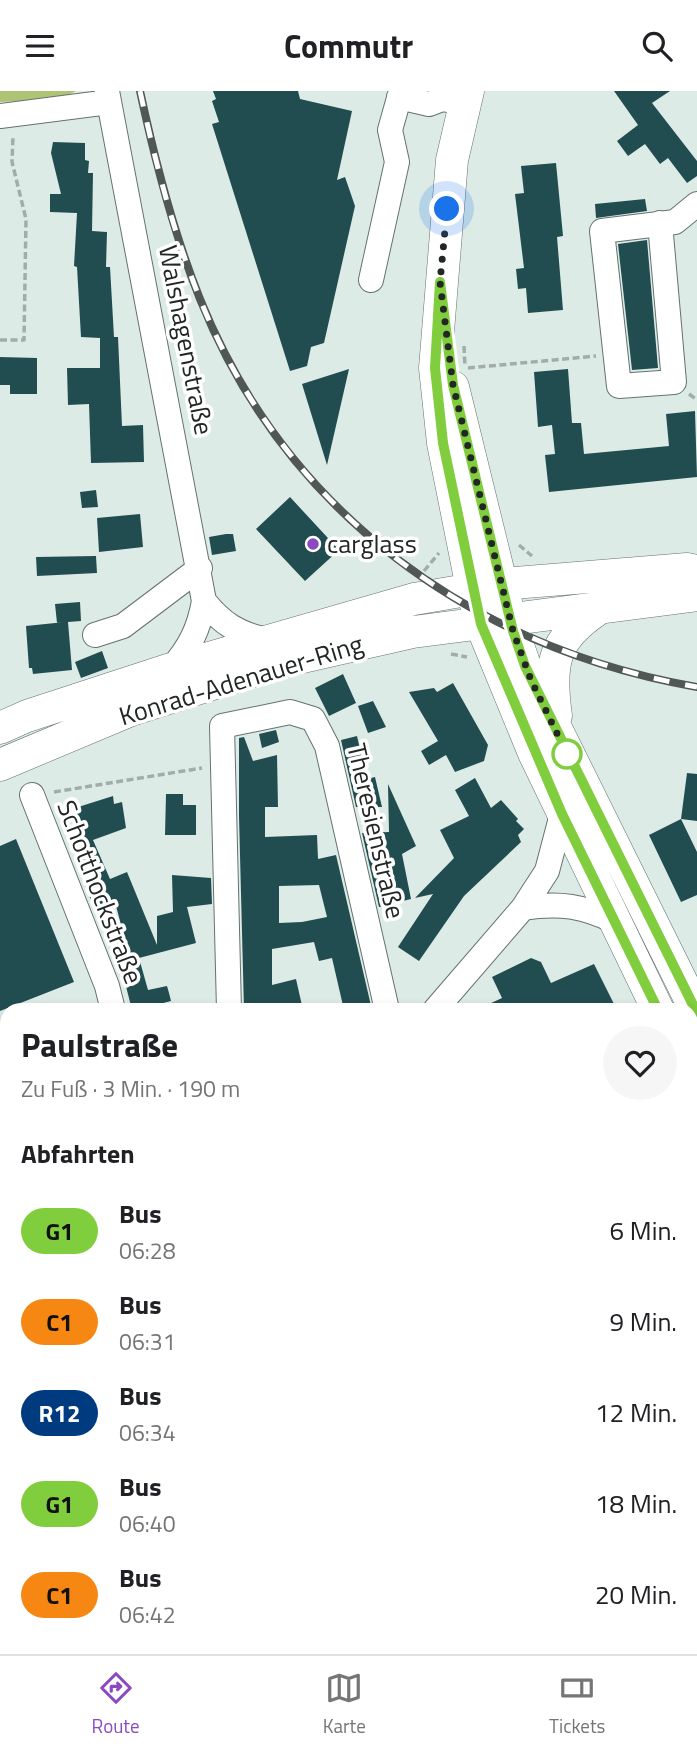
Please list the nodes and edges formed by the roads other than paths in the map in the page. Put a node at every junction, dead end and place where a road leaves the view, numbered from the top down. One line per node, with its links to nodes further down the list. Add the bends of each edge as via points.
1 (400, 94): 2 (street, via 429,104); 7 (street, via 390,129 397,162)
2 (453, 96): 10 (main road, via 435,368 443,443)
3 (108, 97): 4 (street); 8 (street, Walshagenstraße)
4 (6, 116)
5 (697, 204): 6 (street, via 675,222)
6 (660, 223): 6 (street, via 674,381 619,386 603,231)
7 (371, 281)
8 (200, 568): 12 (street, Walshagenstraße); 15 (street, via 123,626)
9 (697, 571): 10 (main road, Konrad-Adenauer-Ring)
10 (487, 586): 14 (main road); 16 (main road, Konrad-Adenauer-Ring, via 414,599)
11 (697, 595): 13 (main road, Konrad-Adenauer-Ring)
12 (204, 601): 16 (street, via 232,629); 17 (street, Walshagenstraße, via 200,625)
13 (597, 610): 14 (main road, Konrad-Adenauer-Ring); 19 (main road, via 567,633 553,667 551,690)
14 (496, 623): 19 (main road, via 525,666); 20 (main road, Konrad-Adenauer-Ring, via 382,637 281,662 131,710); 22 (main road)
15 (95, 635)
16 (267, 640): 17 (main road, Konrad-Adenauer-Ring)
17 (171, 669): 18 (main road, Konrad-Adenauer-Ring)
18 (0, 729)
19 (559, 739): 26 (main road)
20 (0, 765)
21 (32, 795): 27 (street, Schotthockstraße)
22 (562, 814): 23 (street, via 547,871); 24 (main road)
23 (523, 908): 24 (street, via 570,905); 30 (street)
24 (616, 922): 25 (main road)
25 (632, 954): 26 (street); 31 (main road)
26 (670, 955): 32 (main road)
27 (111, 1003)
28 (229, 1003): 29 (street, Theresienstraße, via 222,726 290,712 313,719 327,746)
29 (385, 1003)
30 (441, 1003)
31 (656, 1003)
32 (692, 1003)

